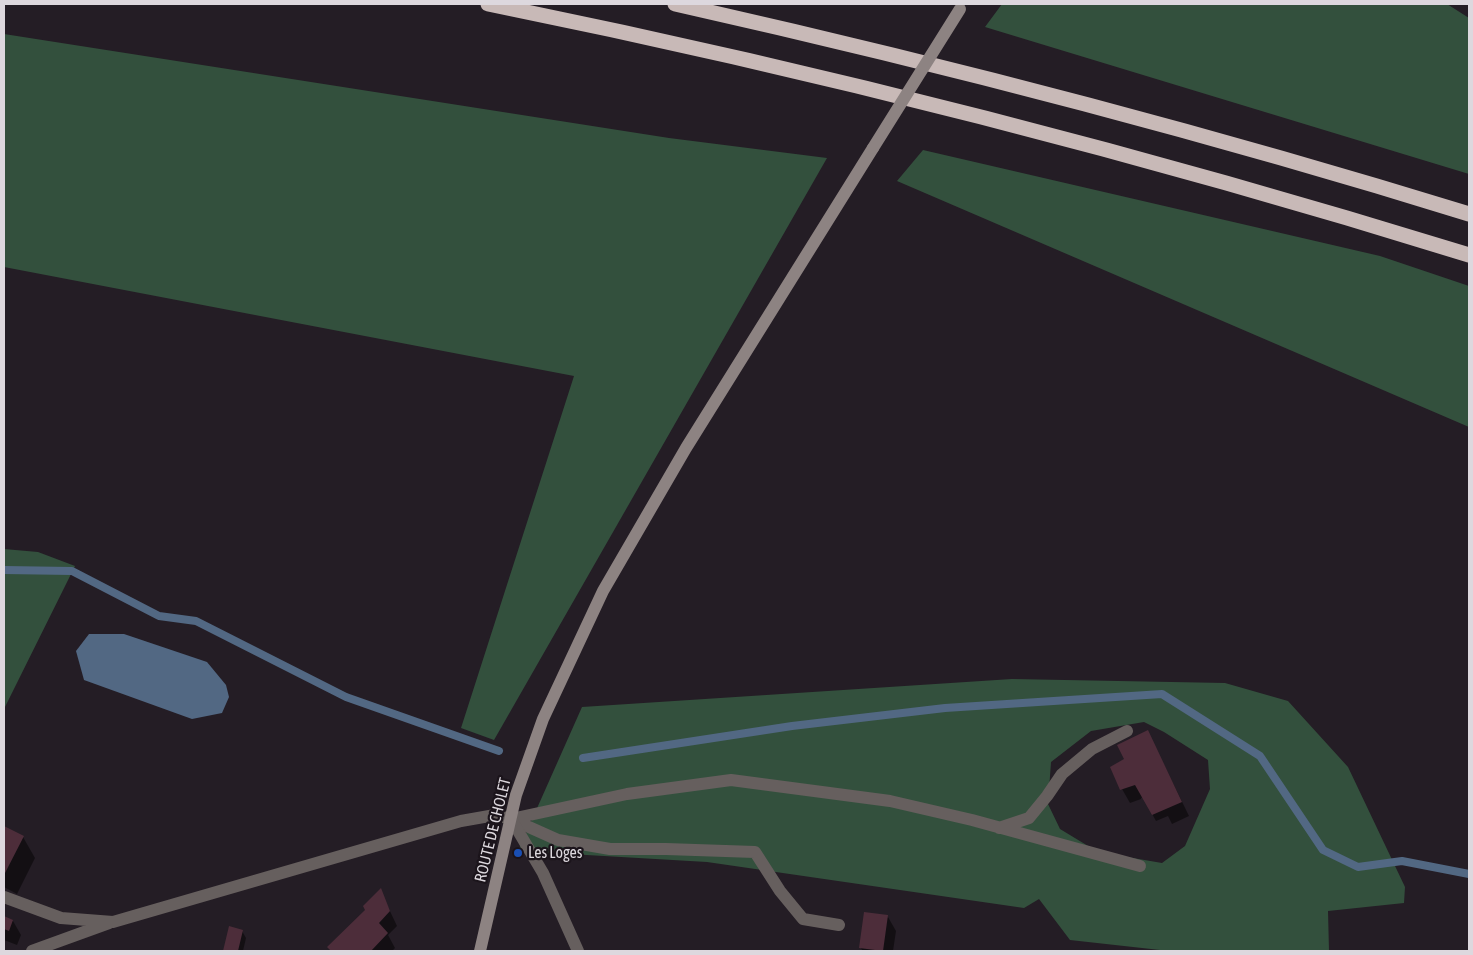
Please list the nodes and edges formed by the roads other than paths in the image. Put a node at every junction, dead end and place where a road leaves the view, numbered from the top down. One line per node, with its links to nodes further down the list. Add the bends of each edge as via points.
1 (488, 4): 5 (highway, via 770,65 970,114 1361,221)
2 (675, 4): 4 (highway, via 875,50 1110,111 1374,184)
3 (962, 6): 7 (main road, ROUTE DE CHOLET, bridge, via 644,519 603,591 543,719 516,795)
4 (1469, 214)
5 (1469, 255)
6 (1127, 731): 8 (street, via 1092,749 1062,774 1030,818)
7 (511, 819): 8 (street, via 627,794 731,780 890,801); 11 (street, via 495,815 461,821); 12 (street, via 558,840 610,849 755,852 803,919); 14 (main road, ROUTE DE CHOLET); 15 (street, via 543,873)
8 (999, 828): 9 (street)
9 (1140, 866)
10 (4, 897): 11 (street, via 61,918)
11 (113, 922): 13 (street)
12 (839, 925)
13 (32, 951)
14 (480, 951)
15 (578, 951)

